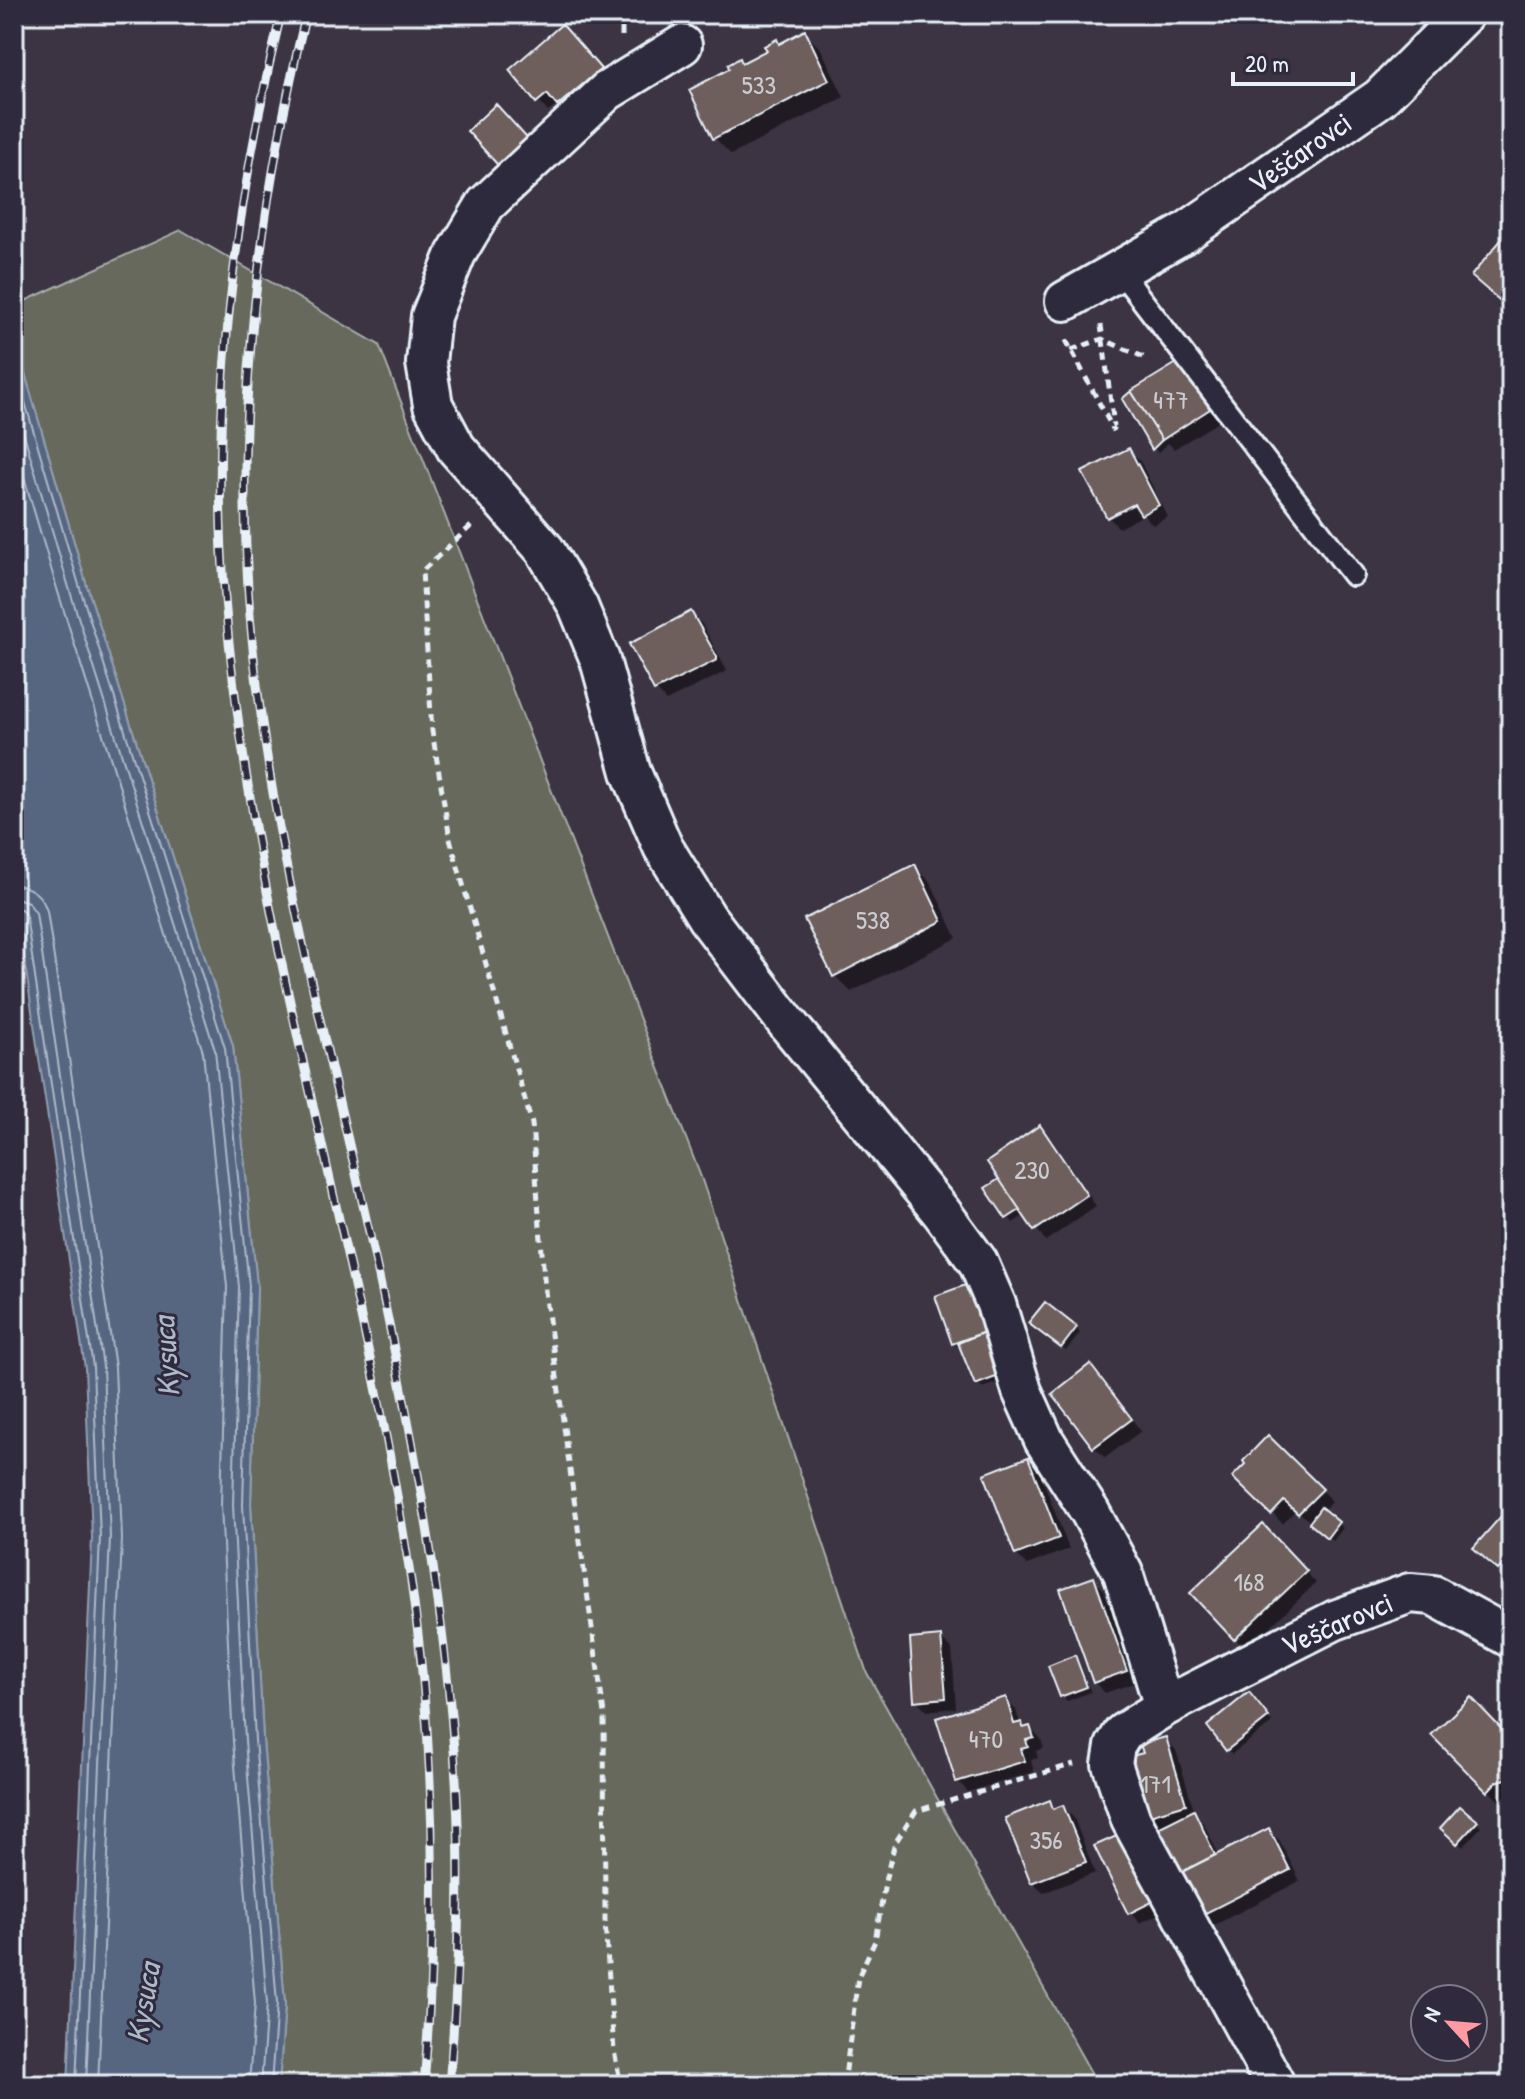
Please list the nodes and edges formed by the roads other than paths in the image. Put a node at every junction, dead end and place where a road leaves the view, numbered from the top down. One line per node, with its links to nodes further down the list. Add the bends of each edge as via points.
1 (1464, 14): 3 (street, Veščarovci, via 1380,98 1183,234)
2 (682, 45): 6 (street, via 607,91 486,204 456,254 431,316 426,363 433,405 456,448 545,550 578,606 600,660 631,772 663,847 700,907 978,1262 1044,1440 1123,1573)
3 (1093, 285): 4 (lane, via 1181,350)
4 (1353, 575)
5 (1511, 1638): 6 (street, Veščarovci, via 1433,1595 1410,1593 1335,1620)
6 (1164, 1707): 7 (street, Veščarovci, via 1123,1733 1112,1764 1131,1820)
7 (1274, 2082)

